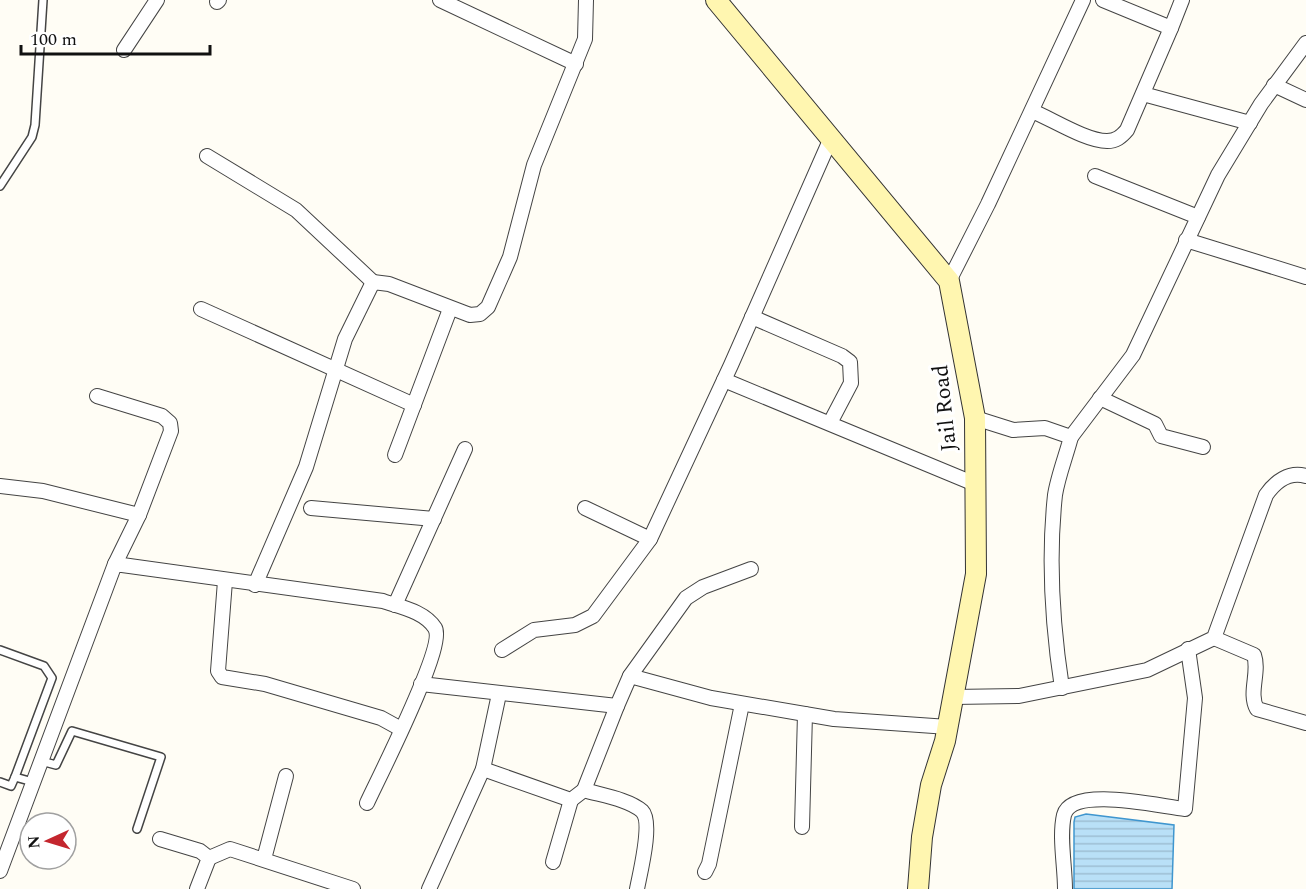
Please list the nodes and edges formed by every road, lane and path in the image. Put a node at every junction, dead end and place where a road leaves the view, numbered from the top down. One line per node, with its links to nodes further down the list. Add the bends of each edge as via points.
1 (43, 0): 21 (lane, via 36,124 32,137)
2 (157, 0): 11 (street)
3 (440, 0): 12 (street)
4 (586, 0): 12 (street, via 585,39)
5 (1083, 0): 16 (street)
6 (1103, 0): 9 (street)
7 (1182, 0): 9 (street)
8 (723, 3): 18 (street, Jail Road)
9 (1171, 28): 14 (street)
10 (1306, 43): 13 (street)
11 (124, 50)
12 (576, 64): 28 (street, via 534,165 510,257 492,301 480,314)
13 (1274, 85): 15 (street); 17 (street)
14 (1143, 94): 16 (street, via 1126,130 1119,138 1108,141); 17 (street)
15 (1306, 100)
16 (1032, 111): 25 (street)
17 (1250, 123): 22 (street)
18 (831, 138): 25 (street, Jail Road); 29 (street)
19 (207, 156): 26 (street, via 296,210)
20 (1095, 176): 22 (street)
21 (0, 186)
22 (1198, 217): 23 (street)
23 (1186, 240): 24 (street); 33 (street, via 1133,355)
24 (1306, 277)
25 (949, 281): 35 (street, Jail Road)
26 (373, 282): 28 (street, via 389,284); 30 (street)
27 (201, 309): 30 (street)
28 (450, 309): 34 (street)
29 (752, 317): 31 (street); 36 (street, via 850,362 851,383)
30 (333, 371): 34 (street); 52 (street, via 306,467)
31 (724, 380): 36 (street); 48 (street)
32 (97, 396): 46 (street, via 162,416 170,423 171,431)
33 (1100, 398): 37 (street); 38 (street, via 1155,423 1161,436)
34 (414, 405): 40 (street)
35 (975, 418): 37 (street, via 1013,430 1044,428); 42 (street, Jail Road)
36 (830, 423): 42 (street)
37 (1071, 437): 60 (street, via 1055,494 1050,557 1054,637)
38 (1203, 447)
39 (465, 449): 47 (street)
40 (395, 455)
41 (1306, 476): 54 (street, via 1300,474 1275,483 1266,495)
42 (975, 484): 62 (street, Jail Road, via 976,574)
43 (0, 486): 46 (street, via 44,491)
44 (311, 508): 47 (street)
45 (585, 508): 48 (street)
46 (139, 515): 49 (street)
47 (434, 519): 53 (street)
48 (650, 539): 56 (street, via 593,616 575,625 534,630)
49 (116, 564): 51 (street); 69 (street)
50 (751, 569): 58 (street, via 703,587 686,598)
51 (225, 581): 52 (street); 68 (street, via 218,671 222,677 265,684 381,718)
52 (255, 585): 53 (street, via 382,601)
53 (395, 606): 59 (street, via 422,615 435,629 437,635)
54 (1214, 638): 57 (street); 66 (street, via 1254,655 1257,662 1253,702 1257,709)
55 (0, 650): 72 (lane, via 44,666 52,678)
56 (502, 650)
57 (1188, 650): 60 (street, via 1147,670); 91 (street, via 1195,698 1185,809 1126,800 1071,804 1064,814)
58 (630, 676): 63 (street); 64 (street)
59 (421, 684): 61 (street); 68 (street)
60 (1062, 688): 62 (street, via 1019,696)
61 (499, 694): 64 (street); 70 (street)
62 (953, 697): 67 (street, Jail Road)
63 (742, 704): 65 (street); 85 (street)
64 (617, 706): 75 (street)
65 (805, 714): 67 (street); 78 (street)
66 (1306, 723)
67 (948, 727): 90 (street, Jail Road, via 931,785)
68 (401, 729): 77 (street)
69 (41, 761): 74 (street); 79 (lane, via 56,765 72,731 160,757)
70 (483, 769): 76 (street); 88 (street)
71 (286, 776): 82 (street)
72 (15, 777): 73 (lane, via 11,786); 74 (lane)
73 (0, 782)
74 (33, 782): 84 (street)
75 (584, 790): 76 (street); 89 (street, via 637,807 644,813 648,825)
76 (571, 800): 83 (street)
77 (367, 803)
78 (802, 827)
79 (137, 829)
80 (160, 839): 81 (street, via 200,851)
81 (209, 858): 82 (street, via 230,849); 86 (street)
82 (264, 859): 87 (street)
83 (553, 862)
84 (0, 870)
85 (705, 872)
86 (197, 889)
87 (353, 889)
88 (429, 889)
89 (637, 889)
90 (918, 889)
91 (1065, 889)

